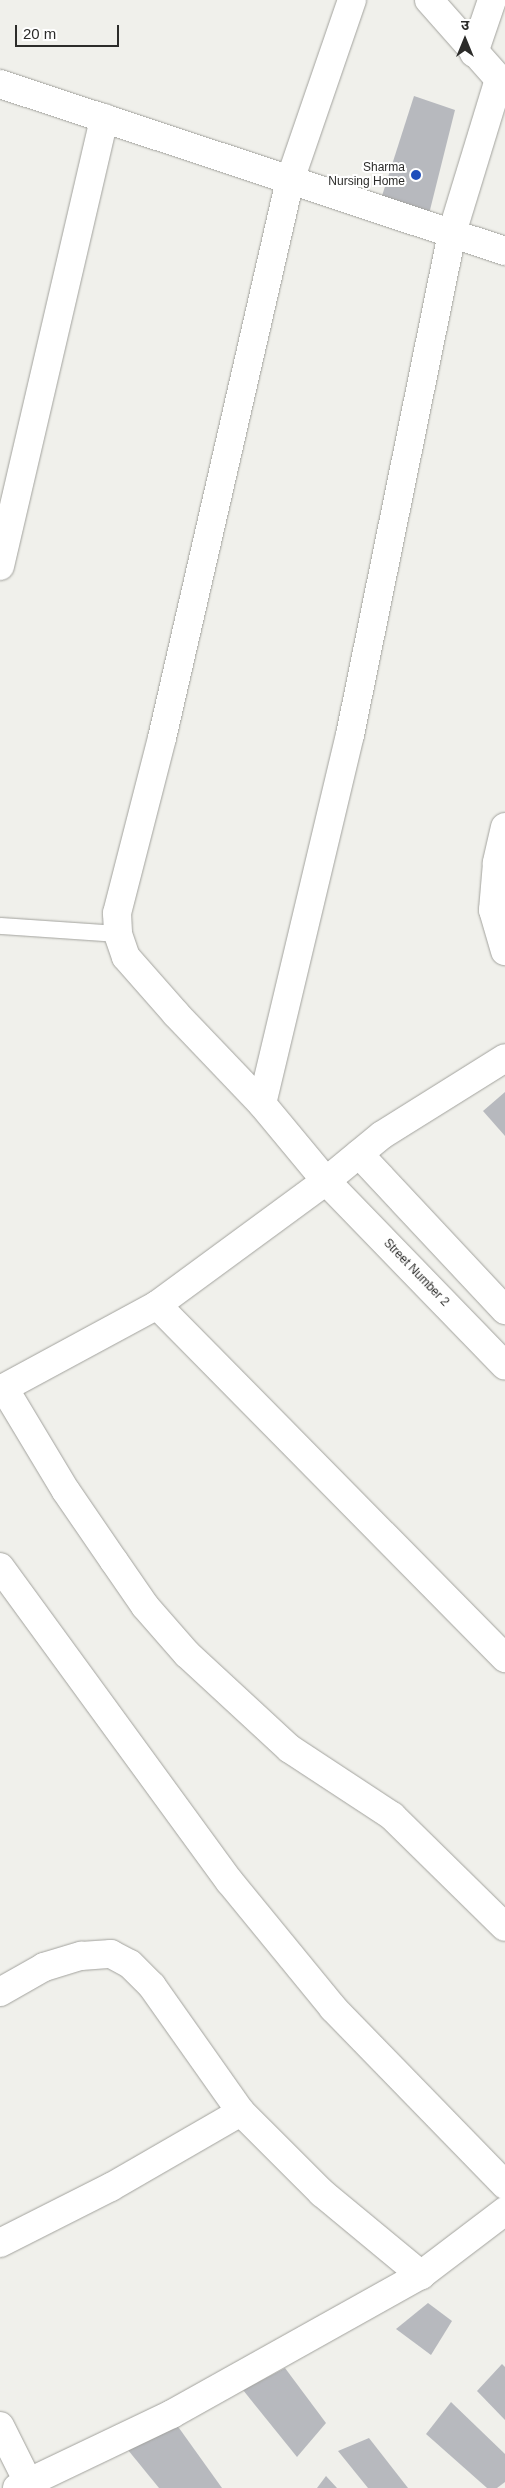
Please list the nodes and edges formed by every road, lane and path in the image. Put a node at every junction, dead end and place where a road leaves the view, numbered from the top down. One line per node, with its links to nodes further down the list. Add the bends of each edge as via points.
1 (352, 0): 8 (street)
2 (428, 0): 4 (street)
3 (492, 0): 4 (street)
4 (474, 53): 5 (street)
5 (502, 83): 9 (street)
6 (0, 84): 7 (street)
7 (104, 118): 8 (street); 11 (street)
8 (290, 180): 9 (street); 14 (street, via 162,738 117,913)
9 (452, 233): 10 (street); 17 (street, via 350,735)
10 (505, 251)
11 (0, 566)
12 (505, 827): 15 (street, via 497,863 493,910)
13 (0, 926): 14 (lane)
14 (118, 934): 17 (street, Street Number 2, via 126,956)
15 (505, 951)
16 (505, 1058): 18 (street, via 382,1135)
17 (262, 1104): 19 (street, Street Number 2)
18 (359, 1154): 19 (street); 21 (street)
19 (326, 1180): 20 (street); 22 (street, Street Number 2)
20 (157, 1305): 23 (street); 25 (street)
21 (505, 1310)
22 (505, 1366)
23 (2, 1389): 26 (street, via 66,1491 145,1606 187,1654 290,1749 392,1816)
24 (0, 1567): 29 (street, via 248,1904 333,2008)
25 (505, 1658)
26 (505, 1926)
27 (0, 1992): 28 (street, via 44,1968 81,1956 111,1954 130,1964 152,1986)
28 (241, 2112): 31 (street, via 111,2187); 32 (street, via 322,2193)
29 (505, 2185)
30 (505, 2211): 32 (street)
31 (0, 2243)
32 (421, 2275): 34 (street, via 172,2414)
33 (0, 2426): 34 (street)
34 (25, 2486)

